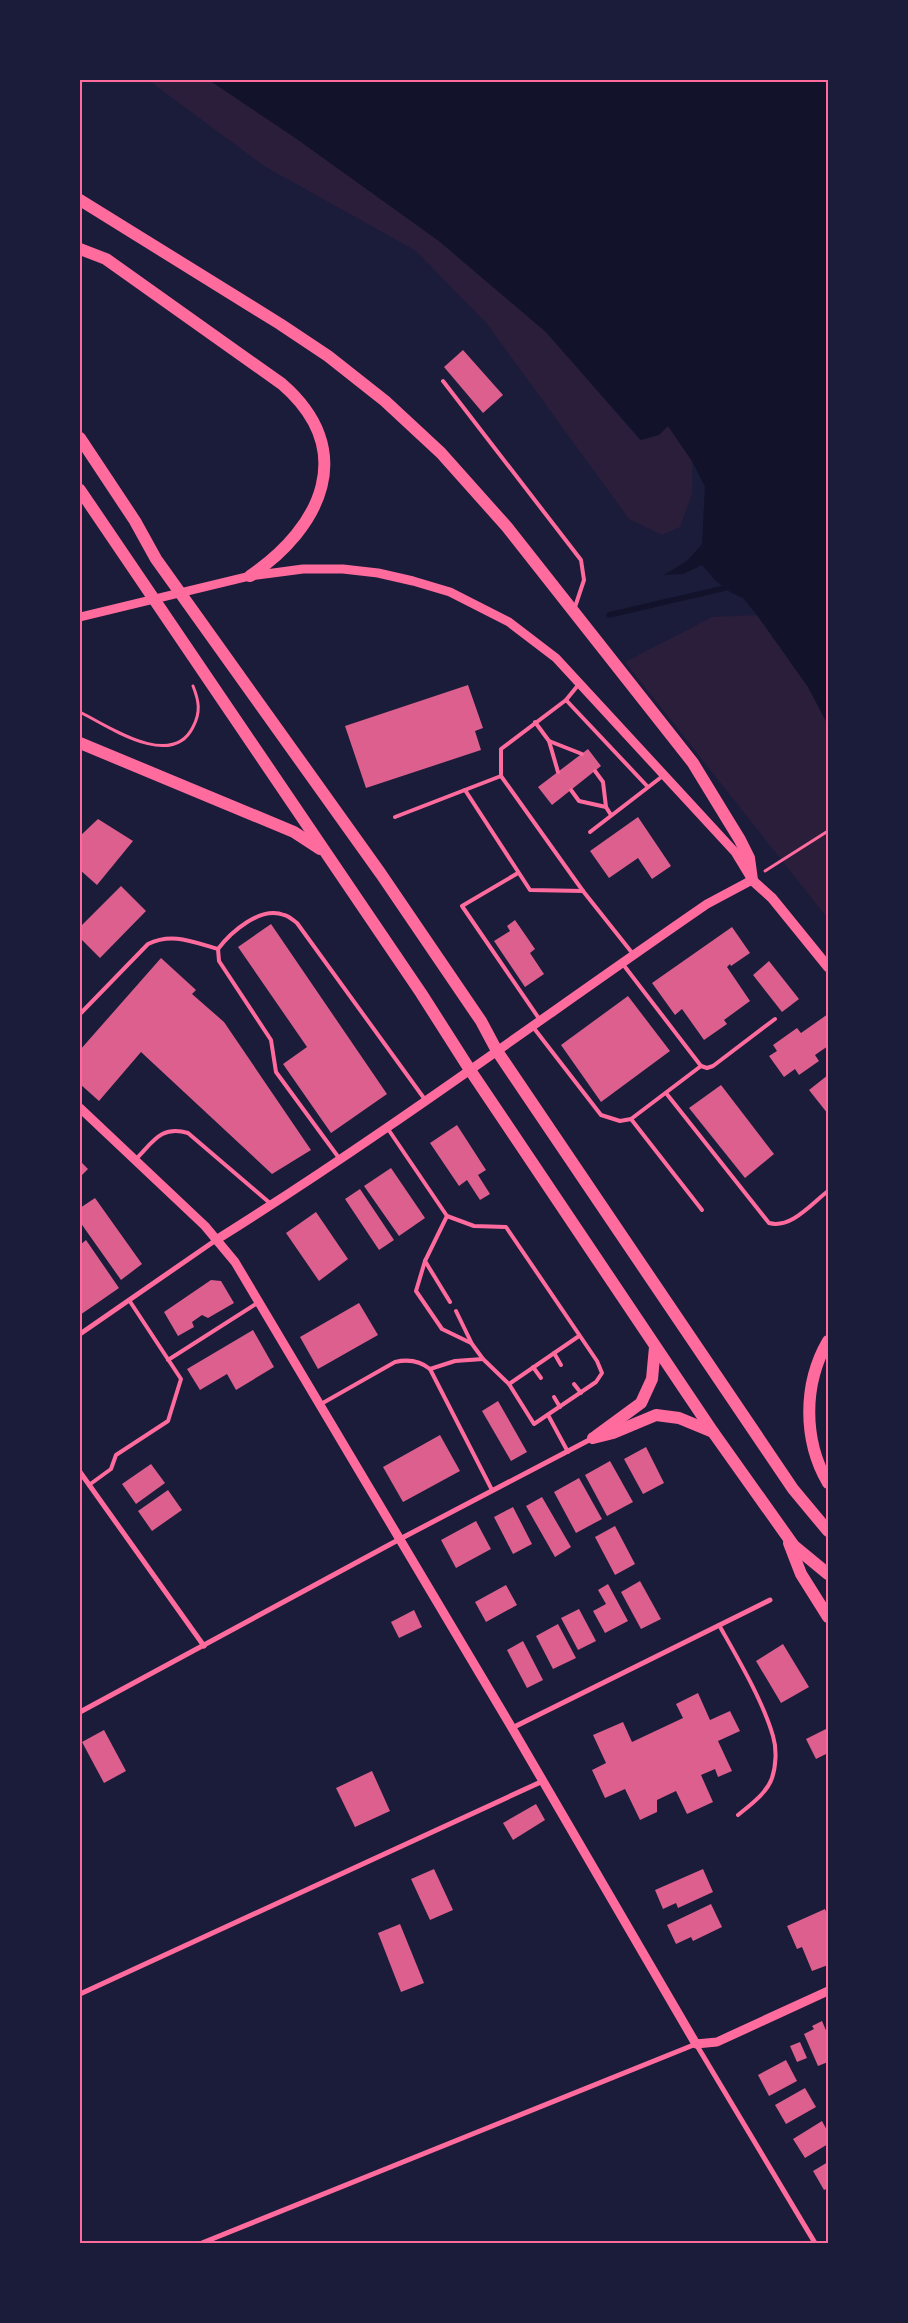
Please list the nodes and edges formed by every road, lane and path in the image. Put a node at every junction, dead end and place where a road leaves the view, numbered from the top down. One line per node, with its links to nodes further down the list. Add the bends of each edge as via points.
1 (80, 200): 9 (main road, via 298,335 385,401 468,481)
2 (80, 249): 8 (main road, via 106,260 282,384 300,401 315,425 324,467 314,510 288,546)
3 (443, 381): 9 (lane, via 581,560 584,580)
4 (80, 430): 6 (main road)
5 (80, 438): 6 (main road)
6 (97, 462): 43 (main road, via 156,559 386,882 481,1021)
7 (80, 490): 31 (main road)
8 (250, 576): 10 (street); 12 (street, via 296,570 343,569 390,575 432,586 473,602 509,622 556,658)
9 (574, 612): 33 (main road, via 712,791 749,858)
10 (81, 617)
11 (190, 678): 14 (path, via 199,701 198,717 190,733 178,744 161,747 125,735)
12 (580, 682): 13 (lane); 21 (street)
13 (566, 700): 15 (lane); 23 (lane)
14 (80, 712)
15 (535, 722): 16 (lane); 22 (lane, via 501,749)
16 (549, 741): 18 (lane); 20 (lane)
17 (80, 743): 31 (main road, via 294,832)
18 (582, 754)
19 (595, 771): 26 (lane, via 603,782)
20 (558, 772)
21 (664, 775): 23 (lane); 33 (street, via 735,852)
22 (502, 776): 24 (lane); 34 (lane)
23 (648, 786): 27 (lane)
24 (465, 790): 28 (lane); 32 (lane)
25 (571, 790): 26 (lane, via 580,801)
26 (606, 807): 27 (lane)
27 (611, 815): 30 (lane)
28 (395, 817)
29 (828, 830): 33 (path)
30 (590, 832)
31 (331, 860): 45 (main road)
32 (518, 873): 34 (lane, via 530,890); 40 (lane, via 462,906)
33 (752, 880): 36 (street, via 707,904); 38 (main road, via 772,898)
34 (583, 891): 36 (lane)
35 (218, 949): 39 (lane, via 178,937 160,938 148,944); 47 (lane, via 226,938 265,914 283,914 298,923); 51 (lane, via 219,961 271,1040 276,1072)
36 (634, 955): 37 (street)
37 (622, 962): 40 (street); 44 (lane)
38 (828, 967)
39 (80, 1014)
40 (540, 1020): 42 (street)
41 (775, 1020): 44 (lane, via 713,1066)
42 (532, 1026): 43 (street); 49 (lane, via 601,1115 620,1121)
43 (497, 1050): 45 (street); 89 (main road, via 793,1489)
44 (701, 1066): 46 (lane)
45 (470, 1070): 47 (street); 67 (main road)
46 (666, 1092): 49 (lane); 53 (lane, via 769,1223 788,1222)
47 (426, 1101): 50 (street)
48 (81, 1109): 52 (street)
49 (631, 1119): 55 (lane)
50 (387, 1127): 51 (street); 56 (lane)
51 (339, 1159): 54 (street)
52 (135, 1161): 54 (lane, via 163,1132 175,1129 188,1133); 57 (street)
53 (828, 1191)
54 (272, 1205): 57 (street)
55 (702, 1210)
56 (447, 1216): 58 (lane); 64 (lane, via 474,1226 506,1227)
57 (216, 1240): 59 (street); 60 (street, via 235,1262)
58 (426, 1261): 61 (lane); 66 (lane, via 416,1291 442,1329)
59 (129, 1300): 63 (street); 70 (lane)
60 (258, 1302): 70 (lane); 79 (street)
61 (450, 1302)
62 (456, 1311): 66 (lane)
63 (80, 1334)
64 (579, 1336): 68 (lane); 77 (lane, via 598,1361 602,1373)
65 (828, 1341): 86 (main road, via 814,1372 809,1413 815,1452)
66 (472, 1344): 69 (lane)
67 (656, 1347): 82 (main road); 83 (main road, via 652,1379 641,1403)
68 (554, 1353): 71 (lane); 72 (lane)
69 (483, 1359): 73 (lane, via 455,1361); 75 (lane)
70 (168, 1360): 87 (lane, via 181,1379 168,1421 116,1455 111,1469)
71 (562, 1365)
72 (533, 1367): 74 (lane); 75 (lane)
73 (430, 1369): 79 (lane, via 422,1362 395,1362); 88 (lane)
74 (541, 1378)
75 (509, 1384): 81 (lane, via 534,1424)
76 (574, 1384): 77 (lane)
77 (581, 1393): 80 (lane)
78 (554, 1397): 80 (lane)
79 (319, 1406): 91 (street)
80 (560, 1407): 81 (lane)
81 (548, 1415): 84 (lane)
82 (713, 1432): 83 (main road, via 679,1418 656,1415); 90 (main road)
83 (593, 1438): 84 (street)
84 (568, 1452): 88 (street)
85 (80, 1472): 87 (street)
86 (828, 1483)
87 (89, 1485): 96 (street)
88 (492, 1490): 91 (street)
89 (828, 1531)
90 (785, 1534): 92 (main road, via 802,1554); 94 (main road, via 801,1574)
91 (400, 1539): 96 (street); 98 (street)
92 (828, 1574)
93 (770, 1600): 95 (street)
94 (828, 1616)
95 (719, 1625): 98 (street); 100 (lane, via 774,1737 776,1759 772,1780)
96 (204, 1646): 97 (street)
97 (80, 1712)
98 (512, 1728): 99 (street)
99 (543, 1781): 102 (street); 103 (street)
100 (738, 1815)
101 (828, 1991): 103 (street, via 716,2042)
102 (80, 1994)
103 (696, 2044): 104 (street); 105 (street)
104 (202, 2243)
105 (816, 2243)

